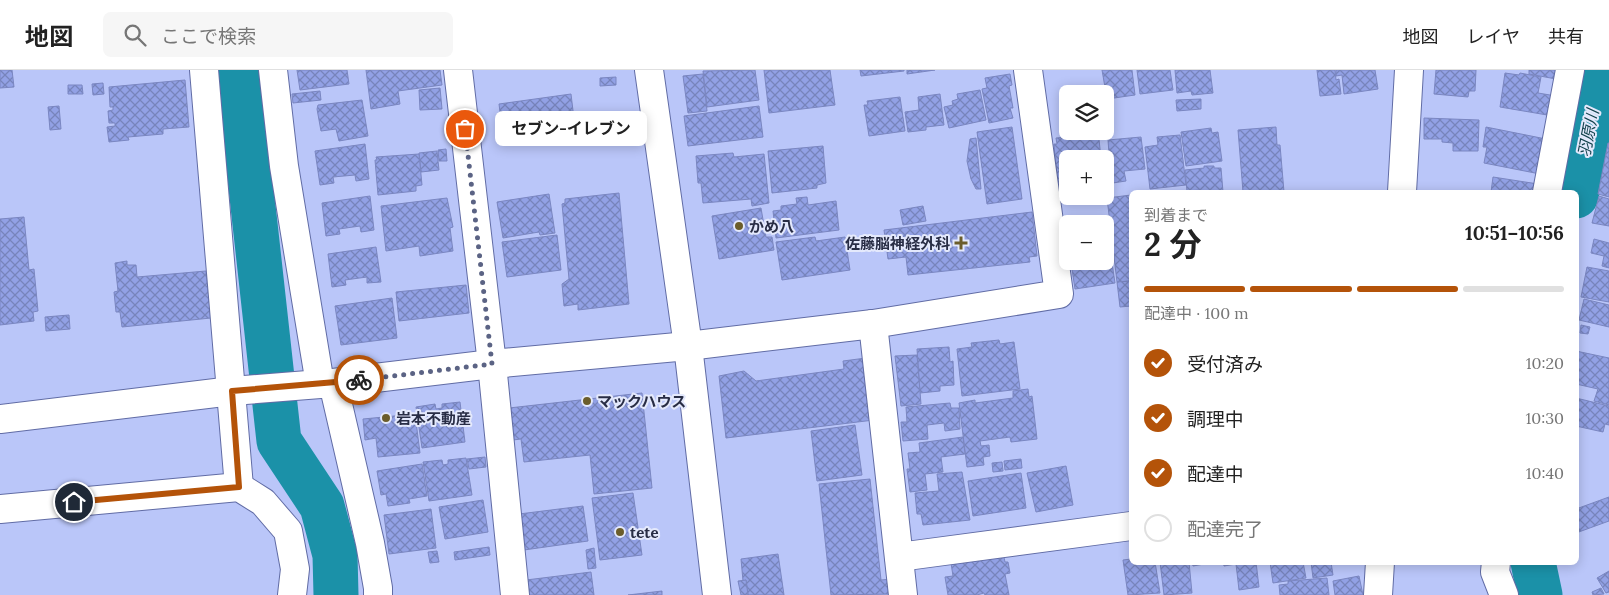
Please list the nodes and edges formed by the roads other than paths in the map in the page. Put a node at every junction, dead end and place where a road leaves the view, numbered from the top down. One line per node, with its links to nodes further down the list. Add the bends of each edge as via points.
1 (204, 70): 14 (street)
2 (273, 70): 13 (street, via 284,166)
3 (458, 70): 12 (street)
4 (649, 70): 11 (street)
5 (1028, 70): 10 (street, via 1059,294)
6 (1409, 70): 8 (street)
7 (1570, 70): 9 (street)
8 (1402, 190)
9 (1547, 190)
10 (873, 324): 11 (street); 19 (street)
11 (688, 346): 12 (street); 25 (street)
12 (492, 364): 13 (street); 24 (street)
13 (320, 384): 14 (street); 23 (street, via 370,543)
14 (241, 391): 15 (street); 16 (street)
15 (0, 419)
16 (239, 487): 17 (street); 22 (street, via 263,502 288,531 295,569)
17 (0, 509)
18 (1129, 526): 19 (street)
19 (899, 557): 26 (street)
20 (1380, 565): 27 (street)
21 (1496, 565): 28 (street, via 1495,572)
22 (292, 595)
23 (378, 595)
24 (515, 595)
25 (717, 595)
26 (903, 595)
27 (1378, 595)
28 (1504, 595)

